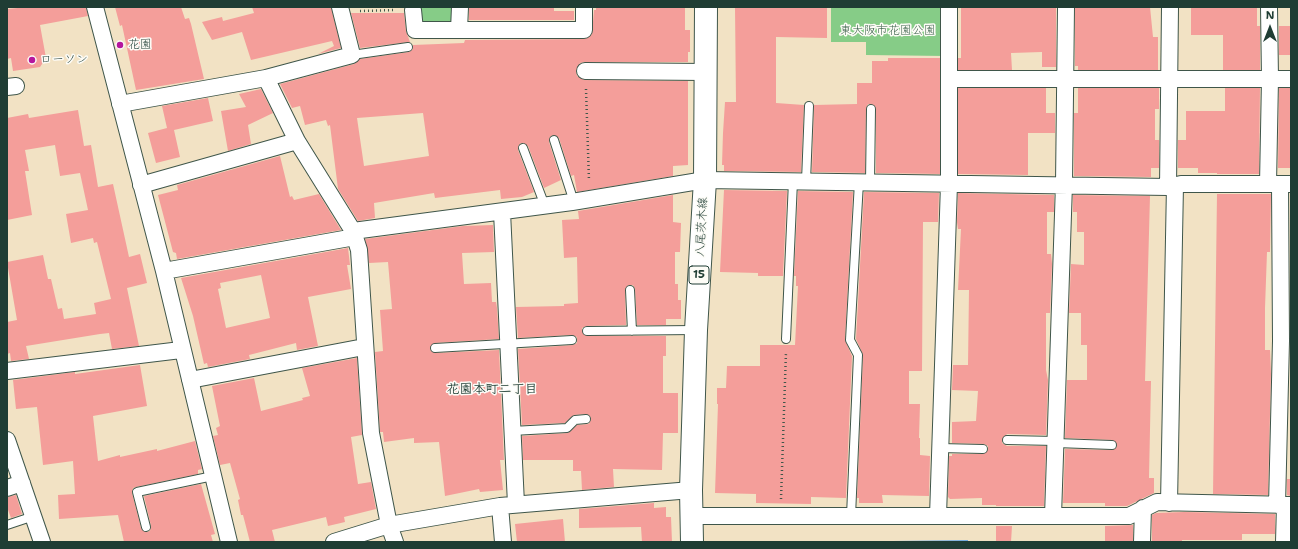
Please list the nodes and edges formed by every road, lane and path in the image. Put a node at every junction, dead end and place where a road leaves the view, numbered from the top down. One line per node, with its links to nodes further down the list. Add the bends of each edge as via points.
1 (95, 7): 22 (street)
2 (460, 7): 11 (street)
3 (584, 7): 11 (street, via 584,30)
4 (706, 7): 15 (main road, 八尾茨木線 / 15)
5 (949, 7): 17 (street)
6 (1066, 7): 18 (street)
7 (1170, 7): 19 (street)
8 (1269, 7): 20 (street)
9 (341, 9): 10 (path); 13 (street)
10 (413, 10): 11 (street, via 415,30)
11 (459, 30)
12 (408, 47): 13 (lane)
13 (352, 55): 16 (street)
14 (585, 71): 15 (street); 36 (path)
15 (706, 72): 28 (main road, 八尾茨木線 / 15)
16 (266, 78): 22 (street); 26 (street)
17 (949, 78): 18 (street); 31 (street)
18 (1066, 78): 19 (street); 32 (street)
19 (1169, 78): 20 (street); 35 (street)
20 (1270, 79): 21 (street); 33 (street)
21 (1291, 79)
22 (120, 104): 34 (street)
23 (809, 106): 29 (lane)
24 (871, 109): 30 (lane)
25 (554, 140): 37 (lane)
26 (297, 141): 34 (street); 40 (street)
27 (523, 148): 38 (lane)
28 (705, 180): 29 (street); 36 (street); 43 (main road, 八尾茨木線 / 15)
29 (799, 181): 30 (street); 46 (lane)
30 (865, 182): 31 (street); 73 (lane, via 850,340 858,354)
31 (949, 184): 32 (street); 61 (street)
32 (1064, 184): 35 (street); 59 (street)
33 (1280, 184): 35 (street); 48 (street)
34 (141, 185): 41 (street)
35 (1171, 186): 66 (street)
36 (590, 200): 37 (street)
37 (574, 202): 38 (street)
38 (545, 206): 39 (street)
39 (502, 212): 40 (street); 49 (street)
40 (354, 234): 41 (street); 50 (street, via 359,250)
41 (164, 271): 52 (street)
42 (630, 290): 44 (lane)
43 (696, 330): 44 (lane); 65 (main road, 八尾茨木線 / 15)
44 (632, 331): 45 (lane)
45 (586, 332)
46 (786, 339): 72 (path)
47 (572, 340): 49 (lane)
48 (1286, 341): 68 (street)
49 (508, 344): 51 (lane); 56 (street)
50 (364, 347): 54 (street); 77 (street, via 371,433)
51 (435, 348)
52 (182, 350): 53 (street); 54 (street)
53 (7, 371)
54 (190, 380): 63 (street)
55 (586, 419): 56 (lane, via 576,420 567,428)
56 (512, 431): 67 (street)
57 (7, 440): 64 (street)
58 (1007, 440): 59 (lane)
59 (1056, 442): 60 (lane); 75 (street)
60 (1112, 445)
61 (940, 448): 62 (lane); 74 (street)
62 (983, 449)
63 (213, 476): 78 (lane, via 137,492); 80 (street)
64 (15, 485): 70 (street)
65 (691, 490): 67 (street); 71 (main road, 八尾茨木線 / 15)
66 (1169, 503): 68 (street); 69 (street, via 1157,502)
67 (508, 505): 77 (street); 83 (street)
68 (1284, 505): 86 (street)
69 (1143, 508): 75 (street, via 1129,516); 85 (street)
70 (34, 516): 76 (lane); 79 (street)
71 (692, 516): 72 (street); 84 (main road, 八尾茨木線 / 15)
72 (780, 516): 73 (street)
73 (851, 516): 74 (street)
74 (938, 516): 75 (street)
75 (1053, 516)
76 (7, 525)
77 (389, 525): 81 (street); 82 (street)
78 (146, 527)
79 (42, 542)
80 (229, 542)
81 (334, 542)
82 (395, 542)
83 (504, 542)
84 (692, 542)
85 (1142, 542)
86 (1284, 542)

